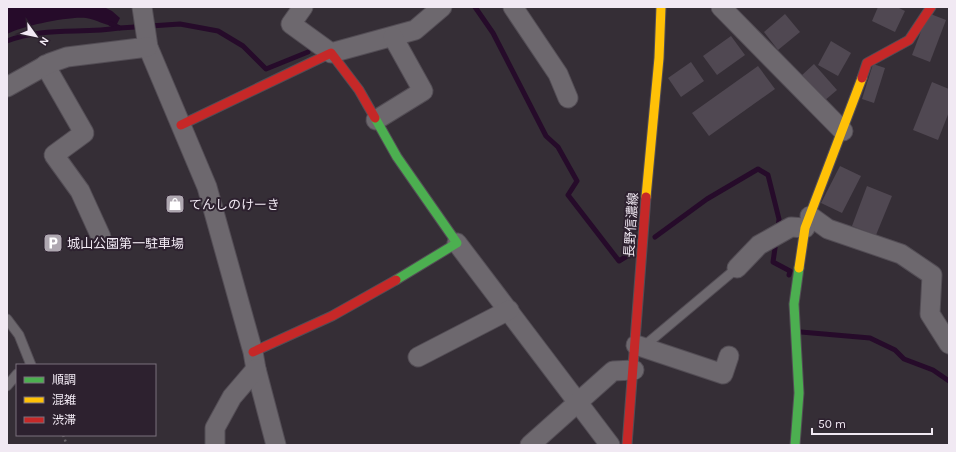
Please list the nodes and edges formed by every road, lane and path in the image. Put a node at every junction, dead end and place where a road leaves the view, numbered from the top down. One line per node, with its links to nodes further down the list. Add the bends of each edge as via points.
1 (142, 7): 9 (street)
2 (303, 7): 10 (street, via 291,24)
3 (442, 7): 8 (street, via 415,30)
4 (513, 7): 13 (street, via 558,74)
5 (661, 7): 24 (street, 長野信濃線, via 659,58 648,168)
6 (721, 7): 16 (street)
7 (931, 7): 16 (street, via 909,40 867,63)
8 (393, 37): 10 (street); 14 (street, via 423,91)
9 (148, 46): 11 (street, via 67,58); 15 (street)
10 (331, 52): 14 (street, via 359,90); 15 (street)
11 (45, 65): 12 (street); 18 (street, via 84,133 54,155 80,191)
12 (7, 88)
13 (568, 98)
14 (376, 120): 19 (street, via 397,157)
15 (181, 125): 27 (street, via 207,187)
16 (843, 131): 17 (street)
17 (808, 222): 20 (street, via 791,227 759,245); 23 (street, via 901,254 932,275 930,314); 38 (street, via 794,304 799,393)
18 (101, 237)
19 (457, 243): 21 (street); 27 (street, via 344,310 290,338)
20 (737, 268): 24 (lane)
21 (509, 310): 26 (street); 32 (street)
22 (7, 320): 28 (lane, via 18,335)
23 (949, 344)
24 (639, 346): 25 (street, via 723,374); 29 (street, 長野信濃線)
25 (729, 356)
26 (418, 357)
27 (255, 361): 33 (street, via 215,428); 34 (street)
28 (28, 363)
29 (634, 370): 32 (street, via 613,372); 37 (street, 長野信濃線)
30 (16, 375): 31 (lane)
31 (7, 386)
32 (580, 402): 35 (street); 36 (street)
33 (215, 445)
34 (276, 445)
35 (530, 445)
36 (610, 445)
37 (627, 445)
38 (795, 445)

